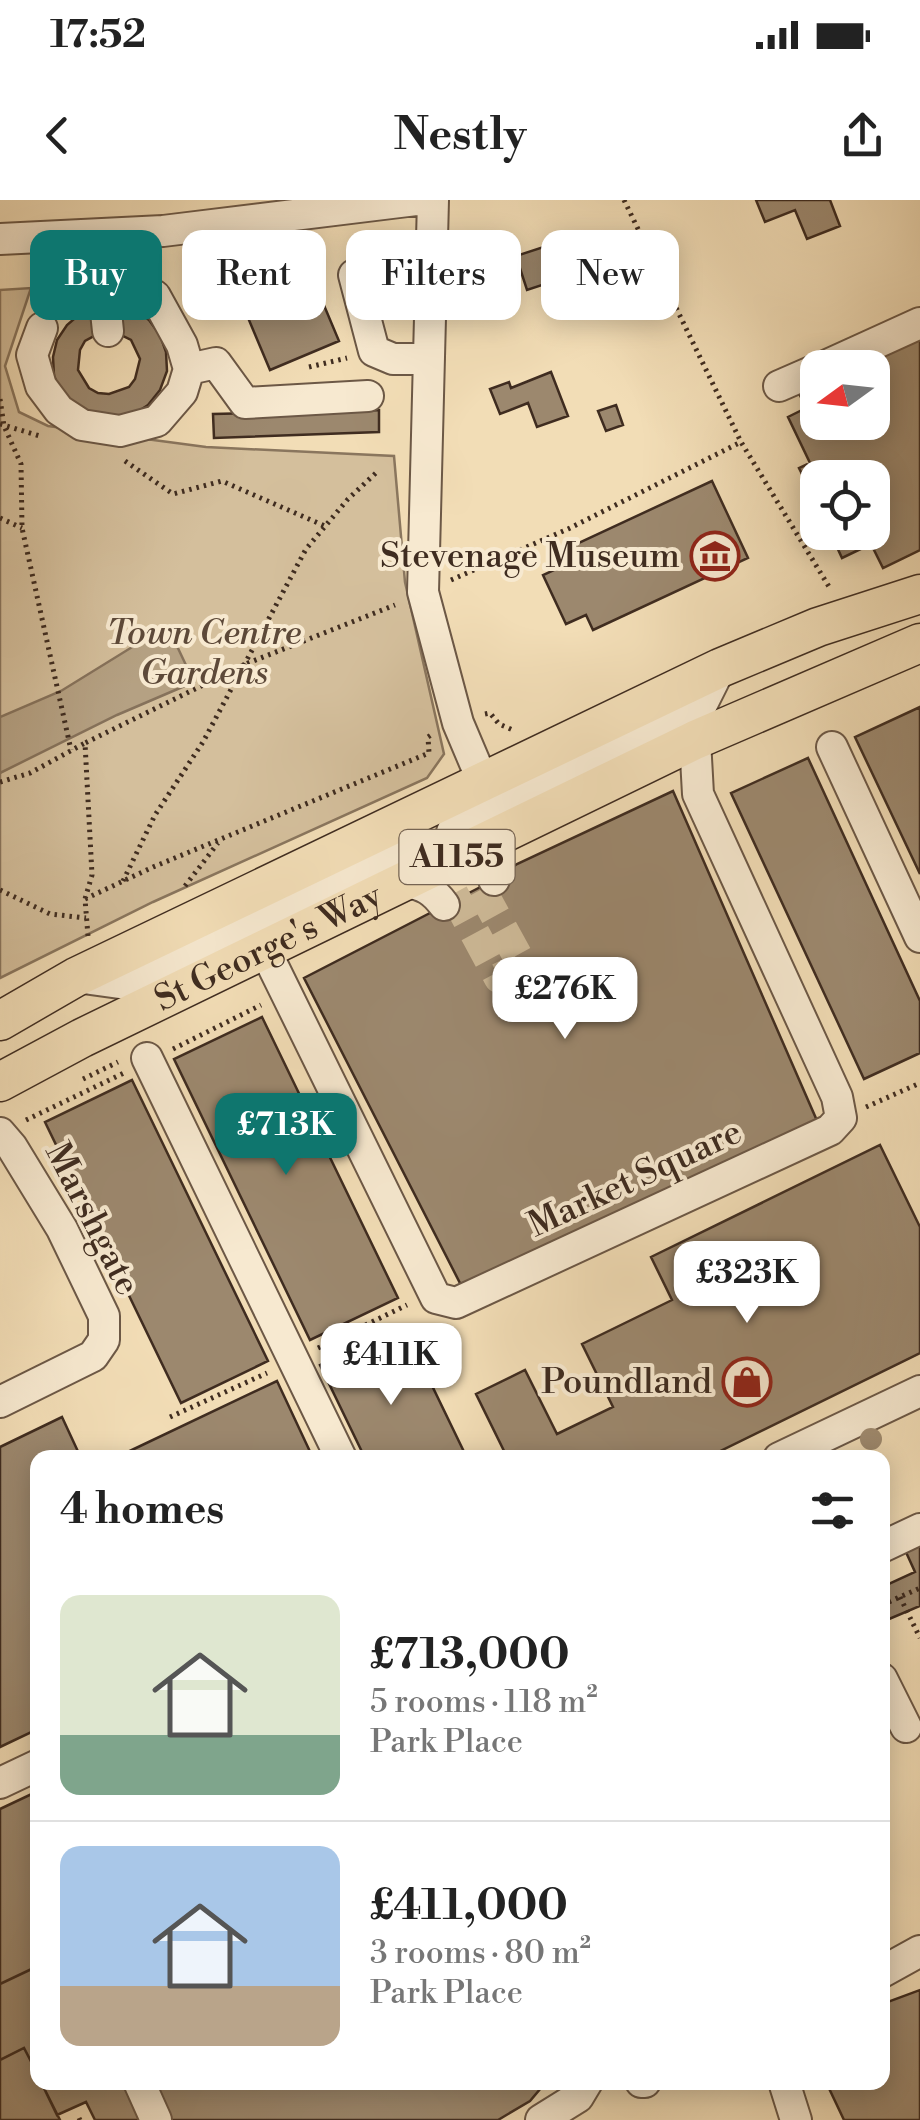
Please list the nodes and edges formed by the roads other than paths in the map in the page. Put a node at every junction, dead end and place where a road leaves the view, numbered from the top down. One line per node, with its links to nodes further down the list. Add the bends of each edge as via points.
1 (416, 200): 3 (street)
2 (433, 200): 13 (street)
3 (158, 230)
4 (30, 238): 5 (street)
5 (0, 239)
6 (162, 309): 14 (street)
7 (108, 320): 11 (street)
8 (366, 320): 13 (street, via 374,351 393,359)
9 (920, 324): 12 (street)
10 (42, 328): 14 (street, via 32,355 41,386 58,410 82,426 120,431 157,420 182,392)
11 (108, 331)
12 (861, 350)
13 (429, 358): 23 (street, via 423,592 458,723)
14 (189, 369): 17 (street, via 216,363 246,402)
15 (800, 377): 16 (street)
16 (779, 386)
17 (368, 396)
18 (920, 594): 20 (main road, St George's Way / A1155)
19 (920, 643): 21 (main road, St George's Way / A1155)
20 (720, 668): 23 (main road, St George's Way / A1155); 30 (street, via 698,712 456,824 443,848 410,852 134,985)
21 (695, 740): 24 (main road, St George's Way / A1155); 29 (street, Market Square, via 698,794 837,1097 841,1118 830,1130 456,1303 436,1298)
22 (832, 747): 28 (street)
23 (483, 782): 30 (main road, St George's Way / A1155)
24 (500, 836): 25 (street, via 487,853); 26 (main road, St George's Way / A1155)
25 (494, 880)
26 (406, 882): 27 (street, via 424,885); 29 (main road, St George's Way / A1155)
27 (444, 905)
28 (920, 937)
29 (265, 950): 33 (main road, St George's Way / A1155)
30 (76, 976): 31 (main road, St George's Way / A1155)
31 (0, 1021)
32 (149, 1061): 37 (street)
33 (0, 1082)
34 (6, 1128): 36 (street, Marshgate, via 104,1316 104,1340 92,1356)
35 (920, 1391): 38 (street)
36 (0, 1402)
37 (337, 1450)
38 (796, 1450)
39 (920, 1528): 40 (street)
40 (890, 1543)
41 (890, 1698): 42 (street)
42 (903, 1728)
43 (30, 1769): 44 (street)
44 (0, 1783)
45 (920, 1951): 46 (street)
46 (890, 1968)
47 (143, 2090): 50 (street)
48 (583, 2090): 51 (street)
49 (787, 2090): 52 (street)
50 (156, 2120)
51 (541, 2120)
52 (796, 2120)

